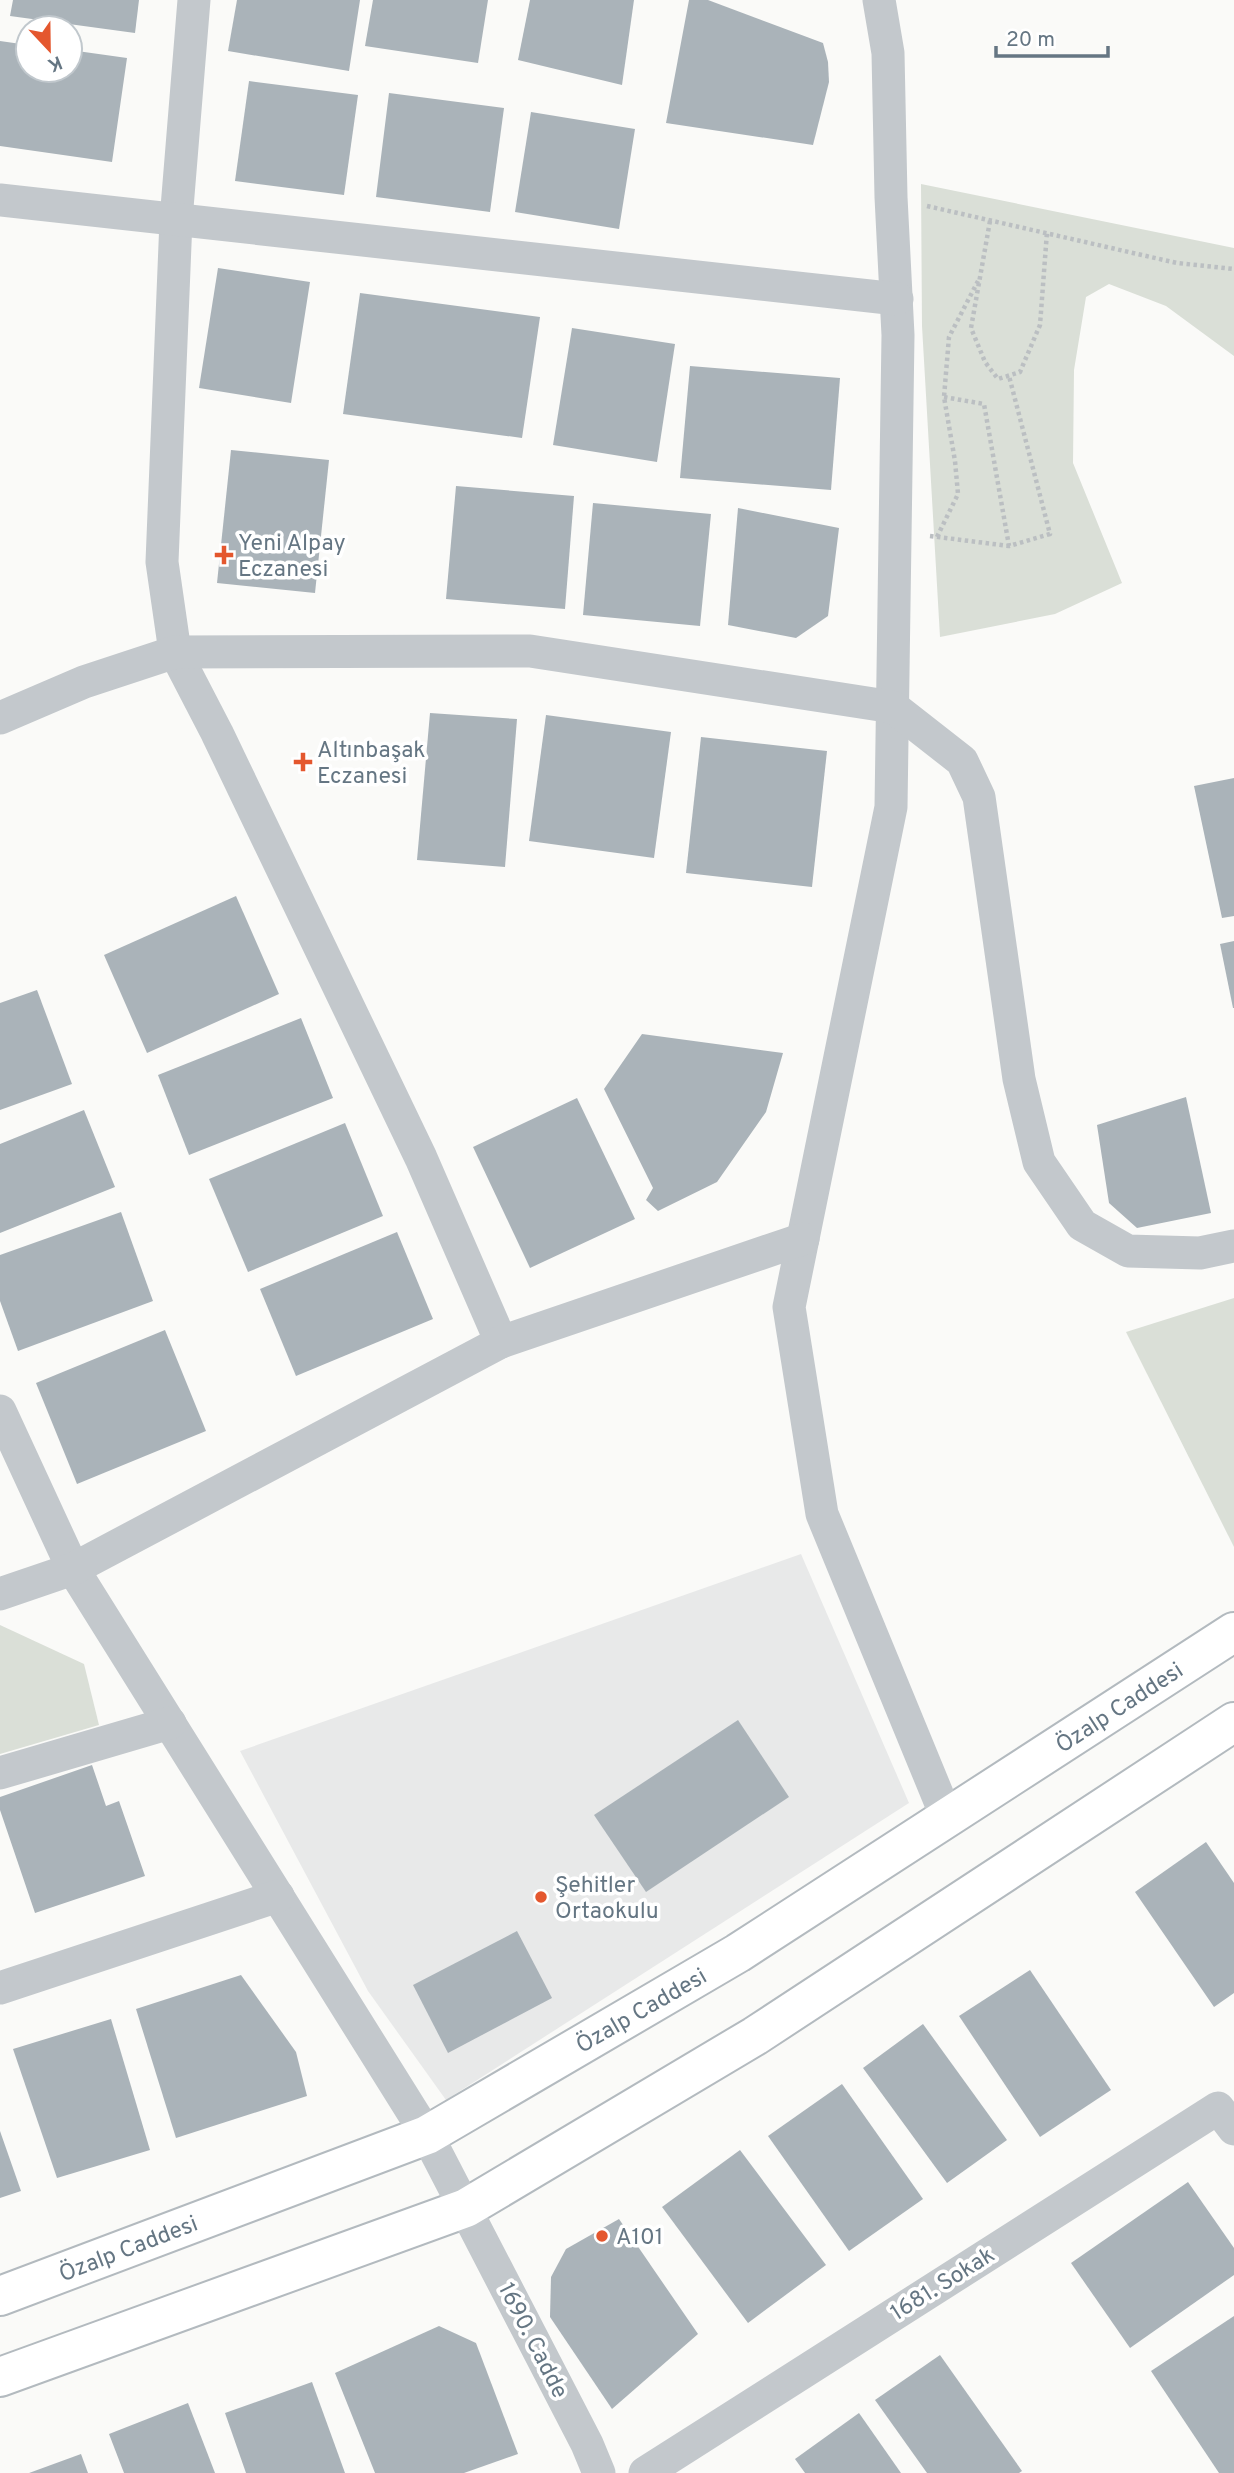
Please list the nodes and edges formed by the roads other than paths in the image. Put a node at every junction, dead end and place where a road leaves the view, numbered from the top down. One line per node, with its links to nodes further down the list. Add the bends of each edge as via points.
1 (194, 0): 4 (street)
2 (879, 0): 5 (street, via 888,52)
3 (0, 200): 4 (street)
4 (176, 220): 5 (street); 6 (street, via 162,562)
5 (897, 299): 7 (street)
6 (175, 652): 7 (street, via 530,651); 8 (street, via 84,682); 11 (street, via 415,1146)
7 (893, 707): 9 (street, via 891,807); 10 (street, via 962,761 979,797 1019,1079 1039,1162 1082,1224 1128,1251 1200,1253)
8 (0, 718)
9 (803, 1240): 11 (street); 19 (street, via 789,1307 821,1514)
10 (1234, 1246)
11 (501, 1342): 13 (street)
12 (0, 1412): 13 (street, 1690. Cadde)
13 (74, 1569): 14 (street); 17 (street, 1690. Cadde)
14 (0, 1594)
15 (1234, 1633): 19 (main road, Özalp Caddesi)
16 (1234, 1722): 24 (main road, via 755,2036)
17 (170, 1723): 18 (street); 20 (street, 1690. Cadde)
18 (0, 1773)
19 (947, 1818): 23 (main road, Özalp Caddesi, via 738,1953)
20 (278, 1896): 21 (street); 23 (street, 1690. Cadde)
21 (0, 1988)
22 (1234, 2129): 28 (street, 1681. Sokak, via 1218,2108)
23 (427, 2135): 24 (street, 1690. Cadde); 25 (main road, Özalp Caddesi)
24 (466, 2208): 26 (main road); 27 (street, 1690. Cadde)
25 (0, 2296)
26 (0, 2376)
27 (599, 2473)
28 (645, 2473)

